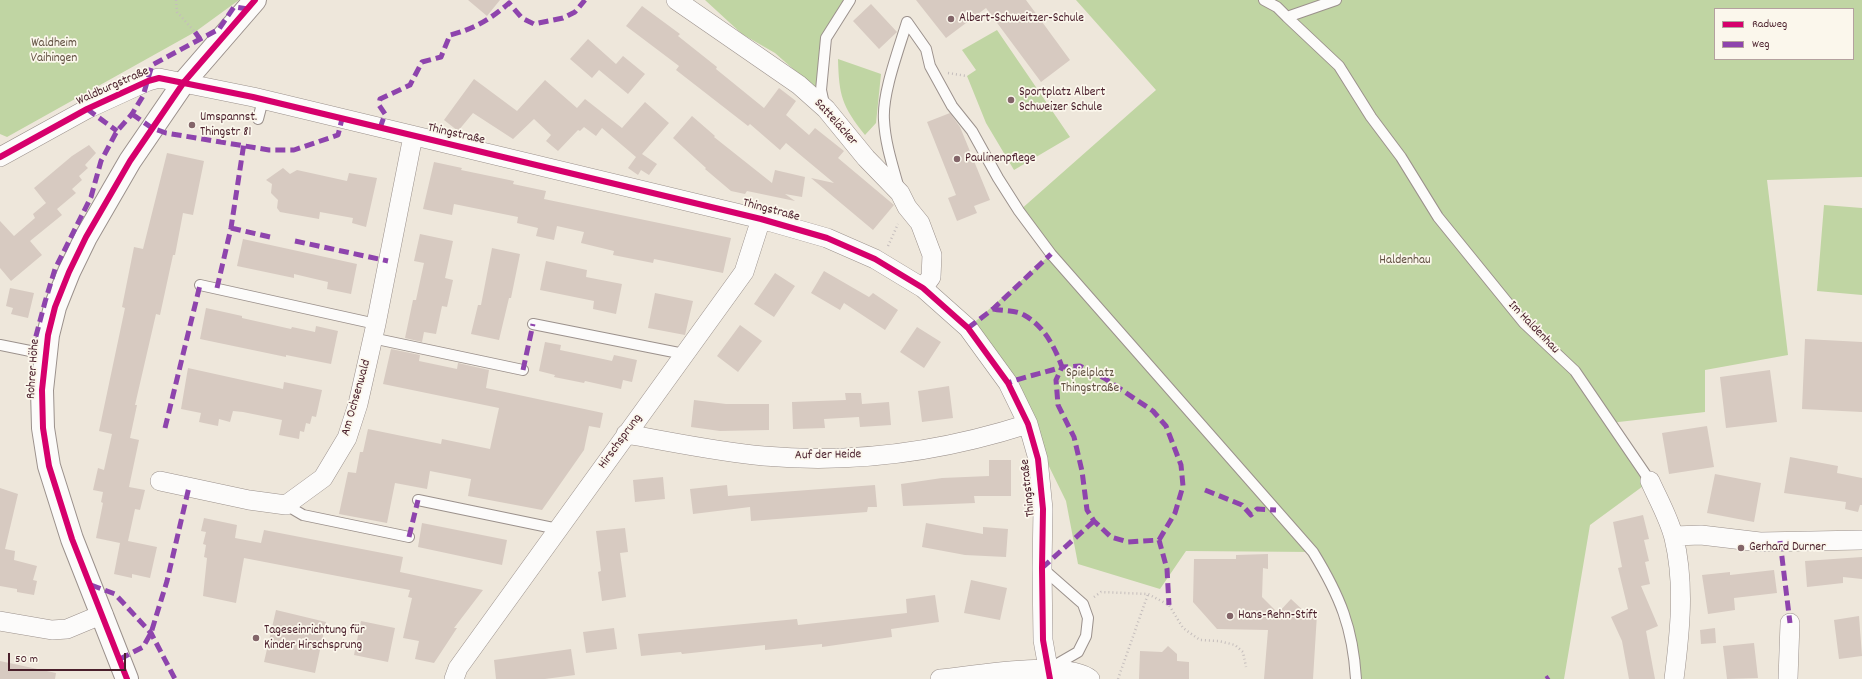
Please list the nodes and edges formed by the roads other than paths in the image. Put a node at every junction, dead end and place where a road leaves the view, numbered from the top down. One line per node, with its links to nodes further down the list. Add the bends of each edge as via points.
1 (255, 0): 7 (street)
2 (676, 0): 9 (street, Satteläcker, via 799,85)
3 (850, 0): 9 (lane, via 826,38 821,90)
4 (1264, 0): 6 (lane, Im Haldenhau, via 1277,7)
5 (1336, 0): 6 (lane)
6 (1287, 17): 26 (lane, Im Haldenhau, via 1339,66 1438,217 1524,323 1575,371)
7 (184, 82): 8 (street, Thingstraße); 12 (street, Waldburgstraße, via 159,78 148,81 87,109); 20 (street, Rohrer Höhe, via 130,161 86,237 55,307)
8 (263, 100): 10 (lane); 11 (street, Thingstraße)
9 (826, 109): 13 (street, Satteläcker)
10 (258, 119)
11 (413, 136): 14 (street, Thingstraße); 18 (street, Am Ochsenwald)
12 (0, 157)
13 (903, 200): 16 (street, Satteläcker, via 920,223 932,255 931,277); 42 (lane, via 890,158 884,119 889,81 907,22 926,49 930,66 952,106 972,131 1019,211 1051,254 1313,552 1330,579 1345,613 1354,652)
14 (761, 219): 16 (street, Thingstraße, via 827,238 875,259); 21 (street, Hirschsprung, via 744,272)
15 (200, 285): 18 (lane)
16 (922, 288): 23 (street, Thingstraße, via 968,328 1008,384)
17 (533, 324): 21 (lane)
18 (374, 331): 22 (lane); 28 (street, Am Ochsenwald, via 358,404 347,438 322,478)
19 (0, 345): 20 (lane)
20 (44, 354): 34 (street, Rohrer Höhe, via 43,421 49,466 72,539)
21 (684, 354): 24 (street, Hirschsprung)
22 (523, 370)
23 (1028, 424): 24 (street, Auf der Heide, via 990,437 934,449 815,459 714,450); 33 (street, Thingstraße, via 1038,459 1043,509)
24 (626, 434): 29 (street, Hirschsprung)
25 (160, 481): 28 (street, via 249,500)
26 (1650, 481): 30 (street, Im Haldenhau)
27 (418, 500): 29 (lane)
28 (286, 505): 31 (lane, via 304,515)
29 (558, 529): 39 (street, Hirschsprung, via 458,668)
30 (1674, 536): 32 (street, via 1702,535 1760,542); 43 (street, Im Haldenhau, via 1678,557 1681,621)
31 (409, 537)
32 (1862, 540)
33 (1042, 568): 37 (street, Thingstraße, via 1043,640); 37 (lane, via 1083,604 1088,618 1086,636 1078,652)
34 (103, 614): 35 (street, via 67,629 52,630); 38 (street, Rohrer Höhe)
35 (0, 621)
36 (1790, 623): 44 (street)
37 (1049, 674): 40 (street); 41 (street, via 1084,674)
38 (127, 679)
39 (454, 679)
40 (940, 679)
41 (1090, 679)
42 (1356, 679)
43 (1674, 679)
44 (1788, 679)

